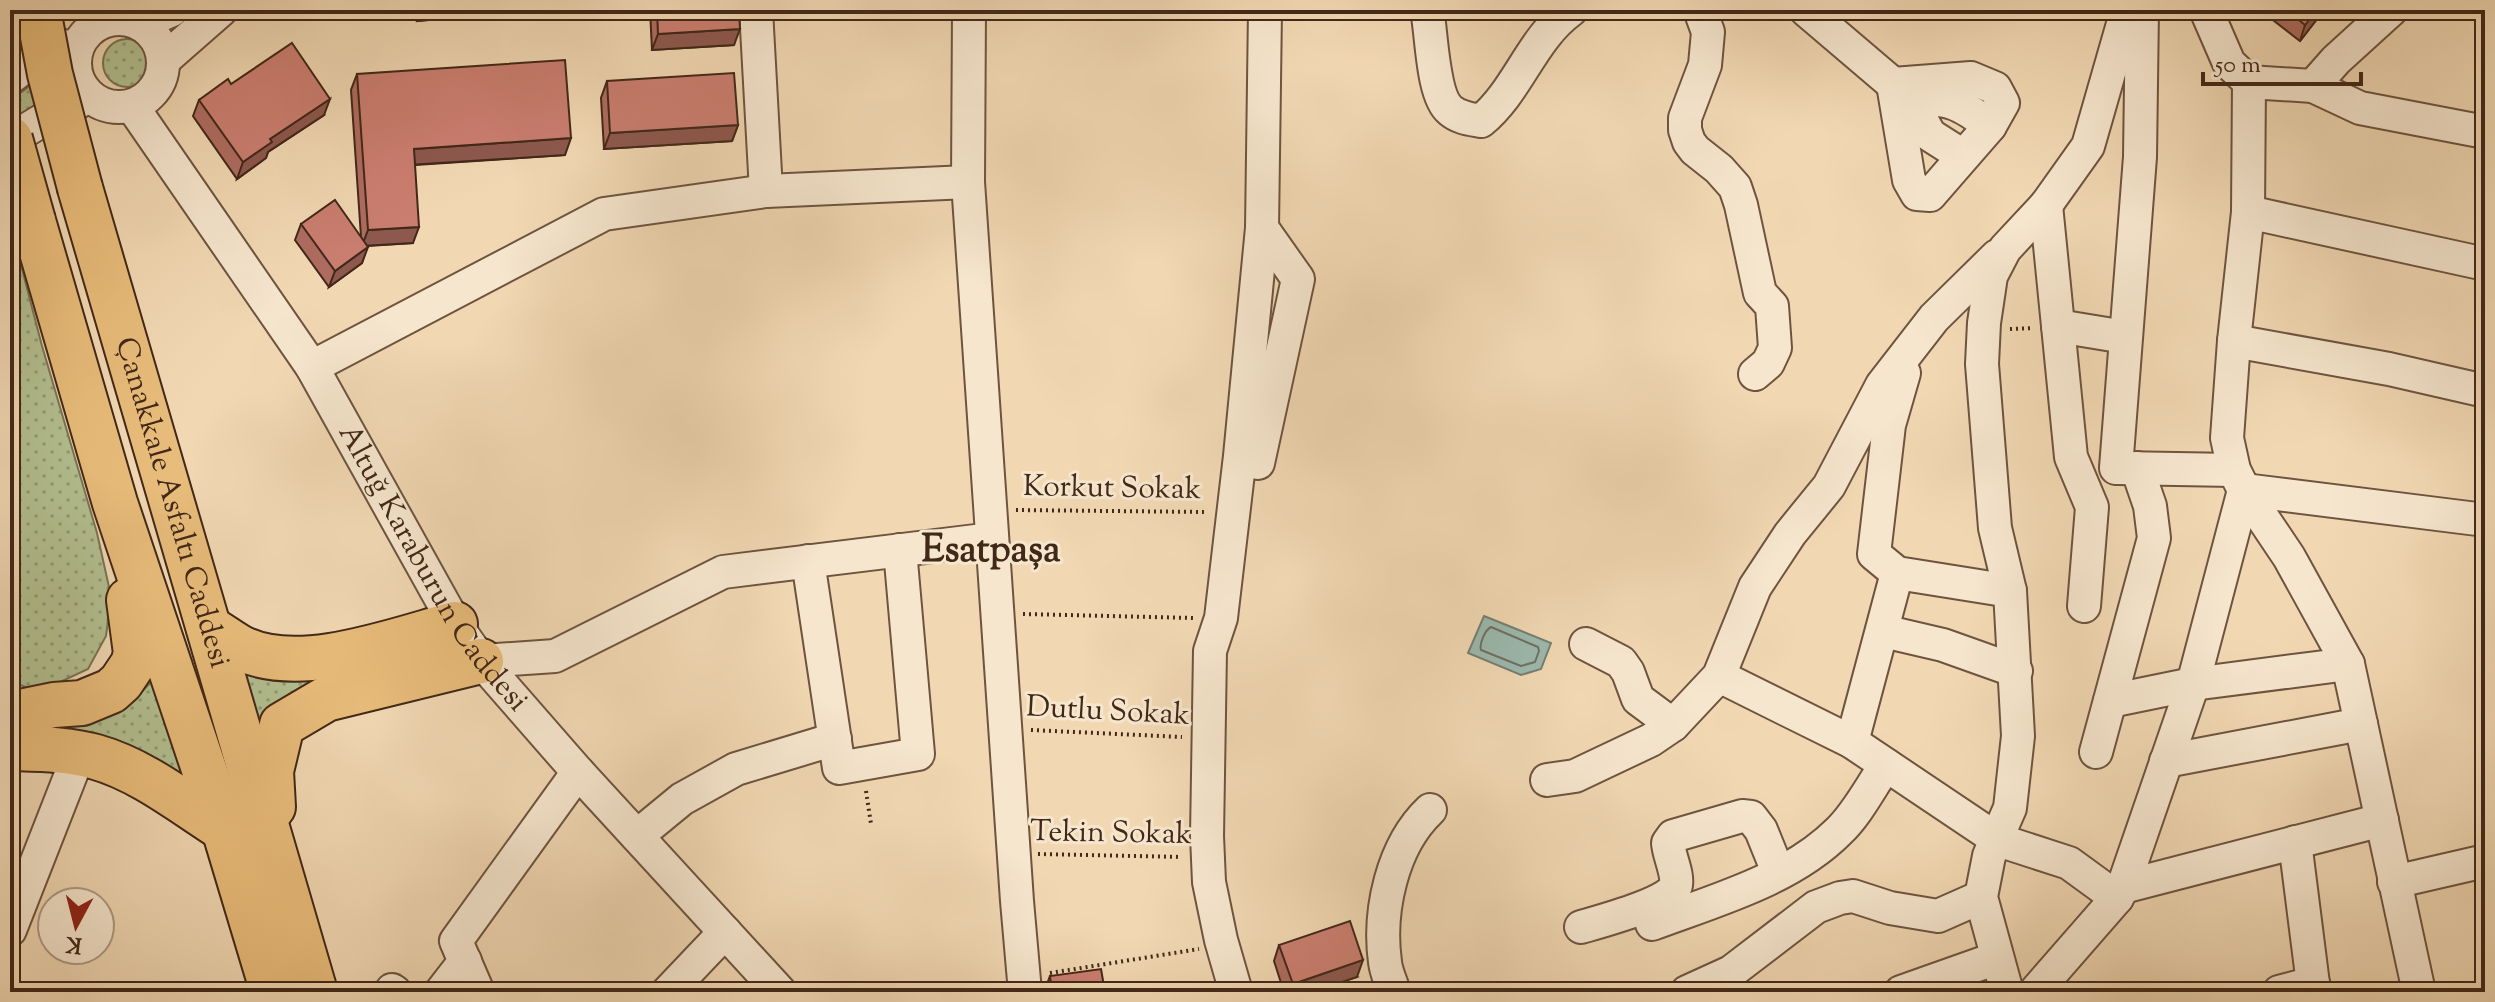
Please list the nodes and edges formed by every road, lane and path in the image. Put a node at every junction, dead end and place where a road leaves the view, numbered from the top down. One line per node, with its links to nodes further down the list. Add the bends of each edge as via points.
1 (38, 10): 56 (highway, Çanakkale Asfaltı Caddesi, bridge, via 80,188)
2 (172, 10): 15 (street)
3 (221, 10): 17 (street)
4 (756, 10): 28 (street)
5 (969, 10): 27 (street)
6 (1265, 10): 45 (street, via 1262,228)
7 (1427, 10): 8 (street, via 1438,86 1448,109 1481,121 1497,108 1557,20)
8 (1571, 10)
9 (1700, 10): 39 (street, via 1708,32 1705,65 1685,130 1695,150 1735,187 1760,293 1772,306 1775,348)
10 (1806, 10): 21 (street)
11 (2127, 10): 29 (street, via 2088,146)
12 (2142, 10): 35 (street, via 2140,157)
13 (2206, 10): 19 (street, via 2229,63)
14 (2391, 10): 20 (street)
15 (140, 24): 16 (street, via 125,18 108,20); 17 (street, via 157,39)
16 (81, 38): 18 (street, via 33,60); 22 (street, via 74,63)
17 (164, 60): 23 (street, via 159,83)
18 (10, 78)
19 (2249, 82): 20 (street); 30 (street)
20 (2313, 86): 24 (street, via 2360,108)
21 (1901, 91): 26 (street, via 1930,135); 26 (street, via 1909,180 1917,194 1930,195); 26 (street, via 1971,78 1995,88 2003,103)
22 (90, 97): 23 (street, via 110,107); 25 (street)
23 (132, 106): 38 (street, Altuğ Karaburun Caddesi)
24 (2485, 132)
25 (10, 139): 44 (highway, Çanakkale Asfaltı Caddesi, bridge)
26 (1963, 156)
27 (968, 182): 28 (street); 47 (street)
28 (766, 191): 38 (street, via 604,214)
29 (2046, 205): 31 (street); 33 (street)
30 (2248, 212): 32 (street); 37 (street)
31 (2005, 249): 34 (street, via 1991,276); 36 (street)
32 (2485, 264)
33 (2058, 326): 34 (path); 35 (street); 42 (street, via 2071,457)
34 (1983, 331): 51 (street, via 1995,528)
35 (2125, 337): 41 (street)
36 (1917, 341): 50 (street, via 1889,425 1874,554); 62 (street, via 1882,385 1829,486 1755,587)
37 (2234, 341): 40 (street); 43 (street, via 2227,438)
38 (312, 367): 55 (street, Altuğ Karaburun Caddesi)
39 (1755, 374)
40 (2485, 391)
41 (2126, 468): 42 (street); 43 (street); 65 (street, via 2150,506 2154,538)
42 (2080, 477): 52 (street, via 2092,507)
43 (2239, 480): 46 (street); 60 (street); 63 (street)
44 (115, 503): 66 (highway, via 135,639 133,664 111,691 82,703); 85 (highway, Çanakkale Asfaltı Caddesi)
45 (1233, 513): 47 (path, Korkut Sokak); 54 (street)
46 (2485, 520)
47 (991, 524): 48 (street); 53 (street)
48 (900, 550): 49 (street); 78 (street, via 918,754)
49 (808, 561): 59 (street, via 723,572 555,656); 72 (street)
50 (1897, 573): 51 (street); 57 (street)
51 (2010, 591): 61 (street)
52 (2084, 606)
53 (997, 613): 54 (path); 70 (street)
54 (1221, 618): 71 (street, via 1210,651)
55 (455, 624): 56 (highway, via 313,658 272,657 242,649); 59 (street, Altuğ Karaburun Caddesi)
56 (209, 628): 89 (highway, Çanakkale Asfaltı Caddesi)
57 (1883, 631): 61 (street); 73 (street)
58 (1586, 644): 69 (street, via 1621,662 1638,699)
59 (481, 661): 80 (street, Altuğ Karaburun Caddesi); 89 (highway, via 326,699 282,725 271,771)
60 (2348, 664): 63 (street); 68 (street)
61 (2016, 671): 87 (street, via 2018,736 2010,808)
62 (1719, 676): 69 (street); 73 (street)
63 (2193, 684): 65 (street); 77 (street)
64 (10, 701): 66 (highway)
65 (2110, 701): 75 (street)
66 (54, 705): 67 (highway)
67 (10, 714)
68 (2361, 724): 77 (street); 83 (street)
69 (1673, 725): 81 (street, via 1575,776)
70 (1005, 729): 71 (path, Dutlu Sokak); 90 (street)
71 (1209, 738): 91 (street)
72 (835, 739): 78 (street, via 839,768); 86 (street, via 736,769 682,799)
73 (1852, 742): 79 (street)
74 (10, 748): 76 (highway)
75 (2096, 752)
76 (79, 754): 85 (highway, via 137,774); 100 (street)
77 (2166, 761): 95 (street)
78 (863, 763): 84 (path)
79 (1886, 765): 87 (street); 93 (street, via 1842,829)
80 (578, 772): 86 (street, Altuğ Karaburun Caddesi); 104 (street, via 456,941)
81 (1547, 780)
82 (1430, 810): 114 (street, via 1401,848 1385,903 1385,964)
83 (2382, 820): 88 (street); 94 (street)
84 (871, 824)
85 (224, 829): 107 (highway, Çanakkale Asfaltı Caddesi)
86 (637, 836): 101 (street, Altuğ Karaburun Caddesi)
87 (1998, 840): 95 (street, via 2069,863); 96 (street, via 1989,856)
88 (2295, 842): 95 (street); 106 (street)
89 (275, 853): 108 (highway, Çanakkale Asfaltı Caddesi)
90 (1014, 854): 91 (path, Tekin Sokak); 105 (street)
91 (1208, 857): 102 (street)
92 (2485, 861): 94 (street)
93 (1787, 867): 97 (street); 98 (street); 99 (street, via 1751,817 1673,836 1668,843 1674,892)
94 (2394, 882): 120 (street)
95 (2120, 892): 118 (street)
96 (1981, 897): 97 (street, via 1938,916 1853,896); 103 (street)
97 (1816, 907): 115 (street, via 1731,972)
98 (1652, 924)
99 (1581, 927)
100 (10, 930)
101 (725, 932): 111 (street); 112 (street, Altuğ Karaburun Caddesi)
102 (1222, 946): 105 (path); 113 (street)
103 (1997, 958): 116 (street); 117 (street)
104 (465, 961): 109 (street); 110 (street)
105 (1024, 984)
106 (2314, 988): 119 (street)
107 (273, 992)
108 (315, 992)
109 (441, 992)
110 (478, 992)
111 (668, 992)
112 (780, 992)
113 (1236, 992)
114 (1394, 992)
115 (1687, 992)
116 (1901, 992)
117 (2007, 992)
118 (2035, 992)
119 (2279, 992)
120 (2419, 992)

